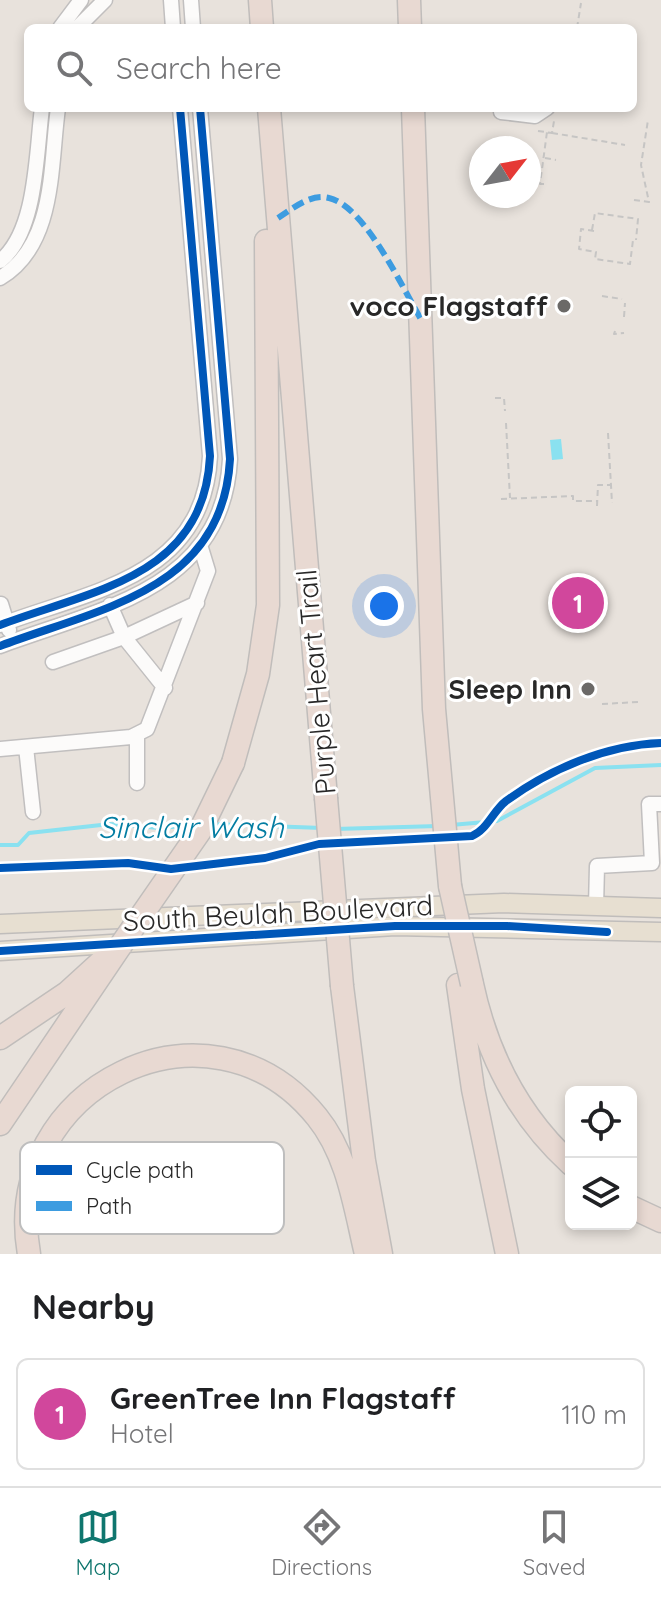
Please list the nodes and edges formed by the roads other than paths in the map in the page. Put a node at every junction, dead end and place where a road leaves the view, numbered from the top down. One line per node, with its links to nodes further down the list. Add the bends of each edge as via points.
1 (81, 0): 7 (street)
2 (105, 0): 8 (street)
3 (171, 0): 9 (street)
4 (191, 0): 10 (street)
5 (260, 0): 11 (highway)
6 (409, 0): 12 (highway)
7 (63, 24)
8 (81, 24)
9 (173, 24)
10 (193, 24)
11 (262, 24)
12 (410, 24)
13 (41, 112): 22 (street, via 26,220 16,246)
14 (57, 112): 23 (street, via 36,243)
15 (180, 112): 28 (street, via 210,456 201,509 188,533 153,565)
16 (200, 112): 24 (street, via 230,459 222,511)
17 (267, 112): 43 (highway, bridge, via 270,564 258,674 233,763 200,831)
18 (267, 112): 55 (highway, Purple Heart Trail, bridge, via 342,986)
19 (413, 112): 45 (highway, bridge, via 430,628 440,791)
20 (501, 112): 21 (street)
21 (548, 112)
22 (0, 261)
23 (0, 278)
24 (201, 548): 25 (street, via 208,571); 27 (street, via 163,582)
25 (197, 603): 29 (street); 32 (street)
26 (1, 604): 28 (street)
27 (110, 605): 29 (street); 30 (street)
28 (3, 624): 30 (street)
29 (124, 637): 31 (street); 32 (street)
30 (7, 644)
31 (53, 662)
32 (165, 688): 33 (street, via 152,724)
33 (137, 736): 34 (street); 36 (street)
34 (26, 747): 35 (street); 38 (street)
35 (0, 749)
36 (137, 783)
37 (661, 804): 39 (street, via 649,804 652,863 597,866)
38 (33, 812)
39 (596, 907): 40 (main road, South Beulah Boulevard); 41 (main road, South Beulah Boulevard, via 504,903)
40 (661, 908)
41 (0, 924)
42 (661, 932): 44 (main road, South Beulah Boulevard, via 395,926)
43 (121, 945): 46 (highway, via 67,993); 47 (highway)
44 (0, 951)
45 (465, 984): 49 (highway, via 496,1065 528,1117); 56 (highway, via 473,1089)
46 (0, 1038)
47 (0, 1124)
48 (44, 1142): 54 (highway, via 82,1096 120,1071 171,1056 203,1054 260,1070 317,1117 337,1149)
49 (566, 1158)
50 (637, 1210): 51 (highway)
51 (661, 1221)
52 (26, 1234): 53 (highway)
53 (29, 1254)
54 (366, 1254)
55 (381, 1254)
56 (507, 1254)

